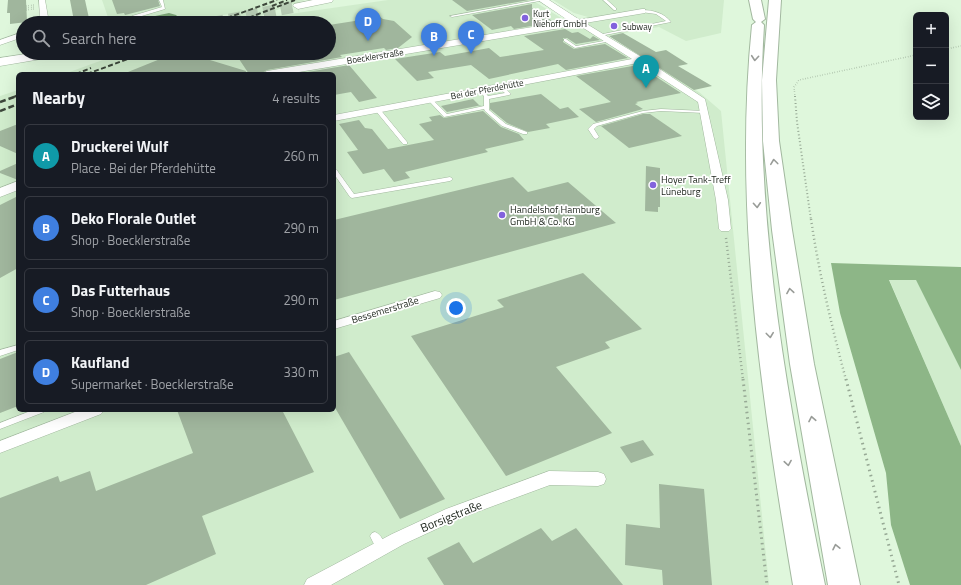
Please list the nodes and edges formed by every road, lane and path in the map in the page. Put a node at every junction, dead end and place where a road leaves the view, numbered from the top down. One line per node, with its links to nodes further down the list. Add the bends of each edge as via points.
1 (42, 0): 12 (street)
2 (161, 0): 13 (lane, via 164,8 159,11)
3 (328, 0): 9 (main road)
4 (543, 0): 14 (lane); 16 (street)
5 (605, 0): 10 (lane)
6 (755, 0): 15 (highway)
7 (761, 0): 15 (highway)
8 (775, 0): 59 (highway, one-way to 8, via 802,364 771,141 769,80)
9 (298, 6)
10 (615, 9)
11 (642, 11): 16 (street); 17 (lane, via 652,12 669,22)
12 (44, 16)
13 (134, 16)
14 (452, 16)
15 (759, 19): 58 (highway, one-way to 58, via 753,79 752,138 758,228 774,366 798,529)
16 (578, 22): 17 (street); 30 (street, Boecklerstraße)
17 (600, 35): 20 (street)
18 (16, 40): 21 (street)
19 (565, 40): 20 (lane, via 575,47)
20 (609, 41): 28 (street)
21 (0, 43)
22 (961, 46): 23 (path)
23 (949, 48)
24 (913, 56): 60 (path, via 799,80 794,87 815,245 834,334)
25 (16, 57): 26 (street)
26 (0, 58)
27 (16, 59): 29 (main road)
28 (640, 60): 31 (street, Bei der Pferdehütte); 37 (street, via 698,97 702,101)
29 (0, 62)
30 (278, 72)
31 (500, 86): 32 (street, Bei der Pferdehütte); 33 (lane, via 508,94)
32 (480, 90): 33 (lane); 34 (street, Bei der Pferdehütte)
33 (486, 98): 35 (lane)
34 (430, 100): 35 (lane, via 446,116); 36 (street, Bei der Pferdehütte)
35 (487, 107): 39 (lane, via 487,110 504,125)
36 (377, 110): 38 (street, Bei der Pferdehütte); 41 (lane)
37 (704, 112): 40 (lane, via 643,112 595,125 591,129); 46 (street, via 722,200)
38 (336, 118)
39 (525, 133)
40 (596, 137)
41 (405, 143)
42 (336, 173): 43 (lane, via 352,196)
43 (450, 179)
44 (16, 186): 45 (street)
45 (0, 193)
46 (725, 229): 57 (path)
47 (436, 295): 48 (street, Bessemerstraße)
48 (336, 324)
49 (16, 348): 50 (lane)
50 (0, 353)
51 (36, 412): 53 (lane)
52 (91, 412): 54 (street)
53 (0, 426)
54 (0, 447)
55 (598, 479): 56 (street, Borsigstraße, via 549,478 452,514 378,542)
56 (314, 585)
57 (767, 585)
58 (809, 585)
59 (844, 585)
60 (899, 585)

